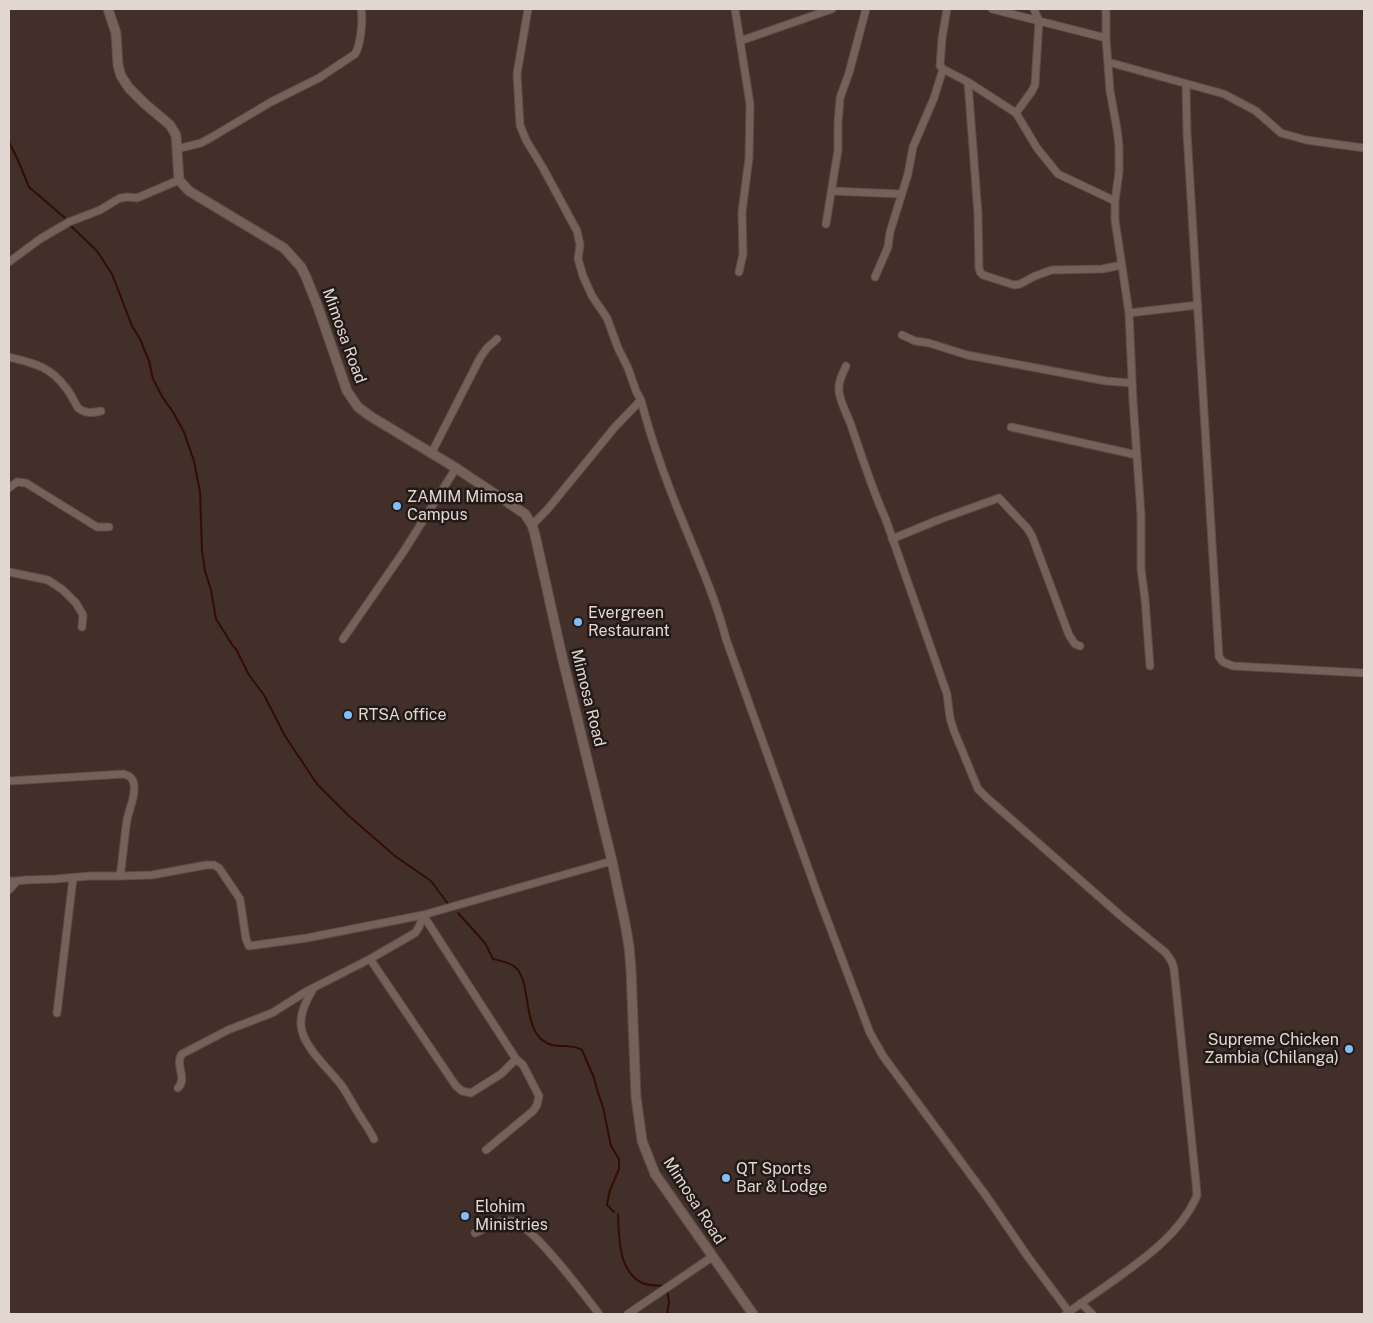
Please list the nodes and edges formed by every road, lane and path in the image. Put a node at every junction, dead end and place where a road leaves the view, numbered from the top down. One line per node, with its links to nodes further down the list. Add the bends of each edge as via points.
1 (108, 9): 20 (street, via 116,33 121,76 145,104 170,125 176,134)
2 (361, 9): 20 (street, via 362,22 355,54 319,78 212,137)
3 (528, 9): 37 (street, via 517,74 520,125 577,231 578,259 583,276 607,318)
4 (735, 9): 13 (street)
5 (832, 9): 13 (street)
6 (866, 9): 22 (street, via 840,98)
7 (947, 9): 15 (street, via 940,66)
8 (992, 9): 11 (street)
9 (1034, 9): 11 (street)
10 (1106, 9): 12 (street)
11 (1039, 21): 12 (street); 18 (street, via 1035,85)
12 (1106, 38): 14 (street)
13 (740, 42): 28 (street, via 750,100 750,132 742,212 743,254)
14 (1108, 62): 17 (street); 24 (street, via 1118,146)
15 (943, 69): 16 (street); 23 (street, via 915,143)
16 (968, 82): 18 (street); 27 (street, via 980,272 1014,286 1052,270)
17 (1186, 84): 19 (street, via 1224,94 1256,111 1281,133); 30 (street)
18 (1016, 113): 24 (street, via 1037,148 1058,174)
19 (1364, 148)
20 (176, 149): 21 (street)
21 (179, 180): 26 (street, via 137,198 120,198 69,222); 40 (street, Mimosa Road, via 190,191 272,240 293,257 306,277 352,399 370,416)
22 (832, 191): 23 (street); 25 (street)
23 (901, 194): 29 (street, via 888,247)
24 (1115, 201): 27 (street)
25 (826, 224)
26 (9, 262)
27 (1122, 266): 31 (street)
28 (739, 272)
29 (875, 277)
30 (1198, 305): 31 (street); 52 (street, via 1219,657 1233,666)
31 (1129, 313): 36 (street)
32 (902, 335): 36 (street, via 967,355)
33 (497, 339): 40 (street, via 480,358)
34 (9, 357): 38 (street, via 48,371 64,385 81,410 90,414)
35 (846, 366): 46 (street, via 839,381 842,405)
36 (1132, 383): 41 (street)
37 (641, 400): 44 (street); 71 (street, via 790,819 877,1048)
38 (102, 411)
39 (1011, 427): 41 (street)
40 (432, 454): 42 (street, Mimosa Road)
41 (1137, 455): 51 (street, via 1141,569)
42 (456, 468): 44 (street, Mimosa Road, via 525,514); 49 (street)
43 (9, 488): 45 (street, via 17,482 26,483 97,527)
44 (532, 525): 54 (street, Mimosa Road)
45 (109, 527)
46 (892, 538): 50 (street, via 999,498 1030,531 1070,635); 70 (street, via 947,694 954,732 978,789 1166,953 1174,968 1197,1196 1177,1228 1163,1242)
47 (9, 572): 48 (street, via 48,580 63,590 83,614)
48 (82, 627)
49 (343, 639)
50 (1080, 646)
51 (1150, 666)
52 (1364, 673)
53 (9, 781): 55 (street, via 124,774 131,777 134,796 127,821)
54 (612, 861): 60 (street); 69 (street, Mimosa Road, via 629,946 636,1097 642,1141 654,1174)
55 (120, 876): 56 (street); 60 (street, via 152,875 214,865 240,899 249,946)
56 (72, 878): 58 (street); 63 (street)
57 (9, 881): 58 (street)
58 (17, 882): 59 (street)
59 (9, 890)
60 (424, 915): 61 (street, via 415,933); 64 (street)
61 (370, 958): 62 (street); 64 (street, via 462,1091 471,1093 501,1074)
62 (313, 988): 65 (street, via 272,1012 182,1054 179,1058 182,1081); 66 (street, via 301,1018 303,1037 346,1092)
63 (57, 1013)
64 (516, 1059): 67 (street, via 539,1096 537,1105)
65 (178, 1088)
66 (374, 1139)
67 (486, 1150)
68 (476, 1233): 72 (street, via 502,1222 522,1225 546,1248)
69 (712, 1256): 73 (street); 74 (street, Mimosa Road)
70 (1081, 1303): 71 (street); 75 (street)
71 (1068, 1313)
72 (600, 1314)
73 (628, 1314)
74 (753, 1314)
75 (1092, 1314)

